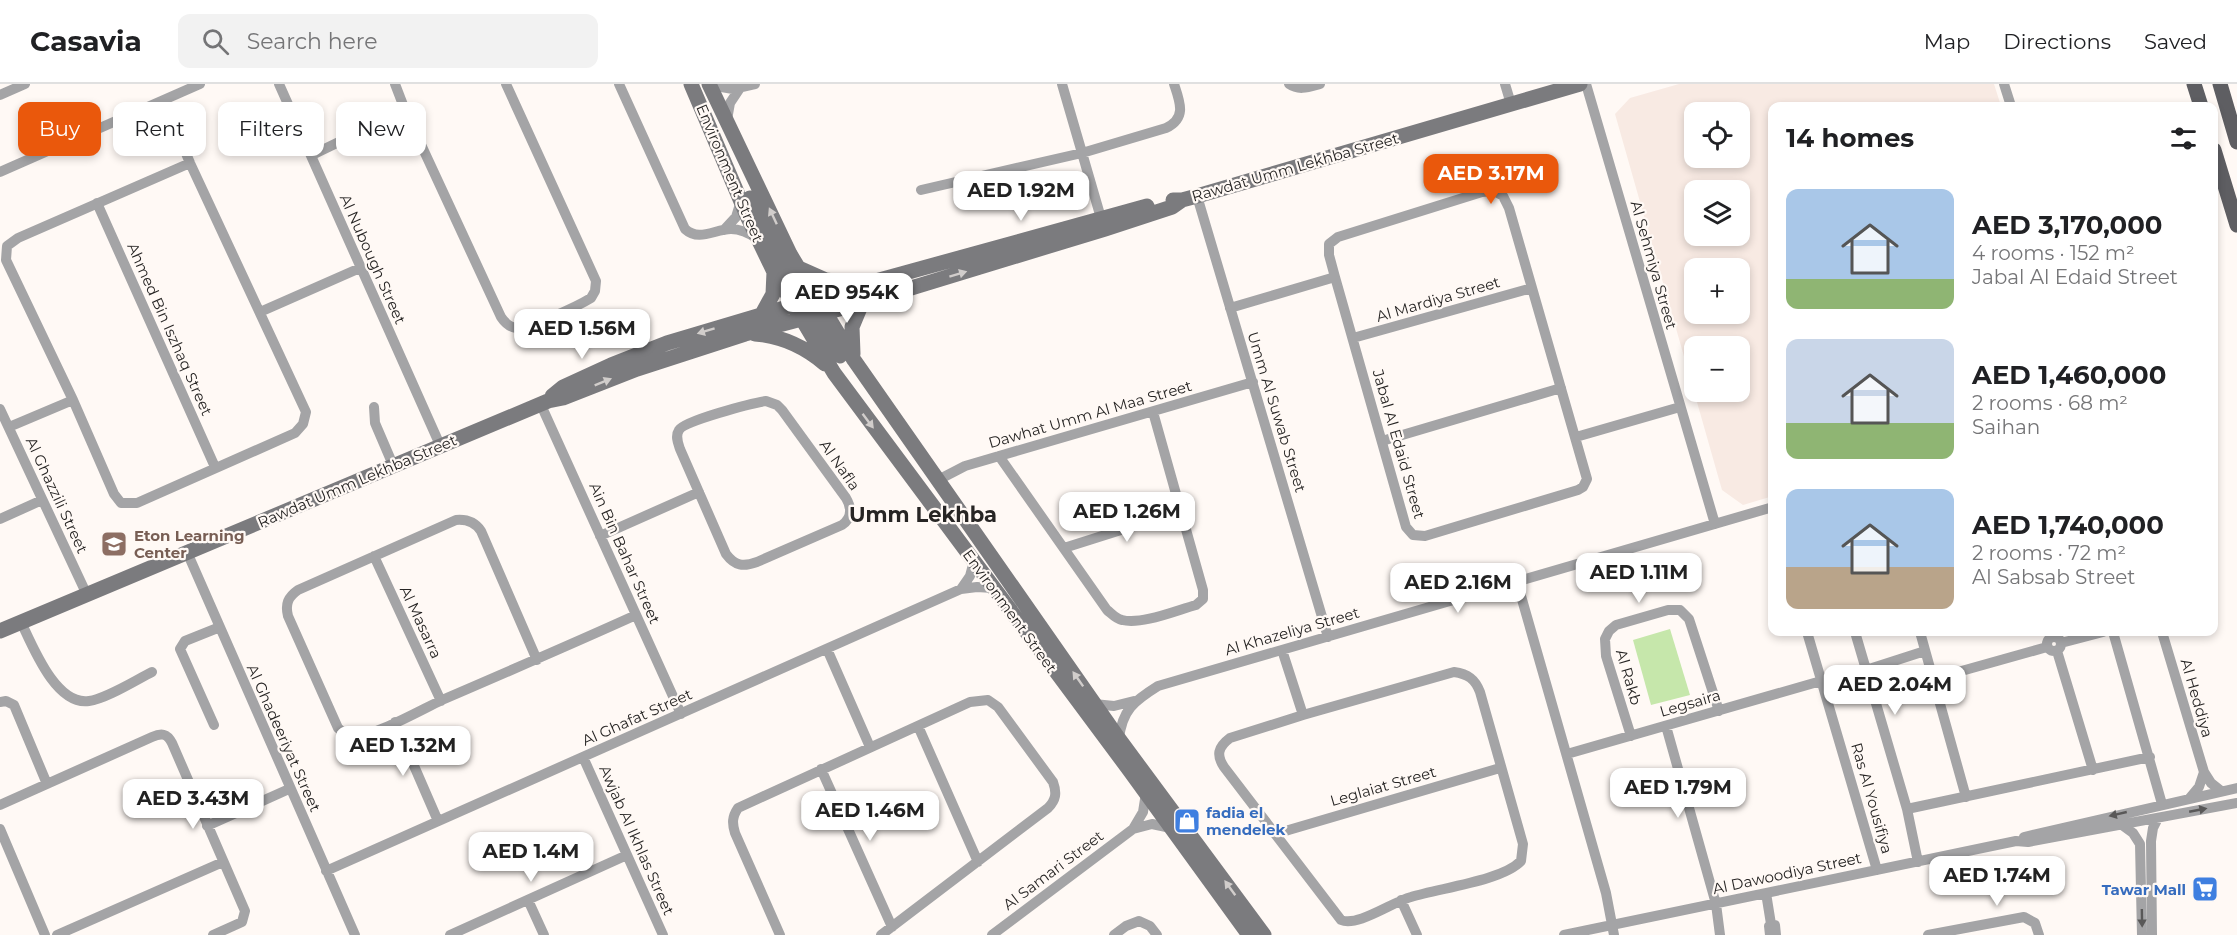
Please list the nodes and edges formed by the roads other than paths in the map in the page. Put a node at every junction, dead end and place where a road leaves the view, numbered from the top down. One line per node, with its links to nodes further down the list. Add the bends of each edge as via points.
1 (26, 84): 21 (street)
2 (200, 84): 22 (street)
3 (279, 84): 23 (street, Al Nubough Street)
4 (395, 84): 24 (street)
5 (506, 84): 33 (street, via 596,281 591,298 525,327 512,327 501,318)
6 (619, 84): 43 (street, via 685,229 699,235)
7 (691, 84): 28 (street, Environment Street)
8 (710, 84): 20 (street); 29 (street, Environment Street)
9 (755, 84): 20 (street)
10 (1062, 84): 31 (street)
11 (1174, 84): 31 (street, via 1181,111 1173,124)
12 (1289, 84): 13 (street, via 1295,88)
13 (1320, 84)
14 (1505, 84): 27 (street)
15 (1580, 84): 27 (street, Rawdat Umm Lekhba Street)
16 (1586, 84): 66 (street, Al Sehmiya Street)
17 (2004, 84): 25 (street)
18 (2194, 84): 26 (main road)
19 (2220, 84): 30 (main road)
20 (740, 88): 29 (street, via 730,103)
21 (0, 95)
22 (164, 100): 35 (street); 36 (street)
23 (287, 102)
24 (402, 102)
25 (2010, 102)
26 (2200, 102)
27 (1511, 104): 38 (street, Rawdat Umm Lekhba Street)
28 (705, 115): 39 (street, Environment Street); 51 (street, via 717,130)
29 (727, 122): 46 (street, Environment Street, one-way to 29)
30 (2237, 142)
31 (1082, 153): 37 (street); 41 (street)
32 (312, 156): 45 (street, Al Nubough Street)
33 (426, 156)
34 (2218, 163): 42 (main road)
35 (190, 164): 40 (street); 54 (street)
36 (0, 172)
37 (921, 190)
38 (1189, 198): 41 (street, Rawdat Umm Lekhba Street, via 1164,201); 53 (street, Umm Al Suwab Street)
39 (741, 201): 43 (street, via 736,217); 44 (street, Environment Street)
40 (97, 203): 63 (street, via 18,238 8,246 6,260); 75 (street, Ahmed Bin Iszhaq Street)
41 (1103, 223): 49 (street, Rawdat Umm Lekhba Street); 52 (street, Rawdat Umm Lekhba Street, one-way to 41)
42 (2237, 225)
43 (724, 230): 44 (street, via 742,231)
44 (758, 239): 47 (street, Environment Street)
45 (360, 268): 54 (street); 72 (street, Al Nubough Street)
46 (799, 268): 49 (street, via 826,280); 51 (street, Environment Street)
47 (774, 272): 51 (street, Environment Street); 55 (street, via 773,294)
48 (1335, 277): 50 (street, Jabal Al Edaid Street, via 1328,249 1332,240 1494,191 1506,201); 53 (street); 58 (street, Jabal Al Edaid Street)
49 (865, 284): 51 (street, Rawdat Umm Lekhba Street)
50 (1532, 288): 58 (street, Al Mardiya Street); 62 (street, Jabal Al Edaid Street)
51 (804, 302): 55 (street, Rawdat Umm Lekhba Street); 56 (street, Environment Street); 56 (street, Environment Street)
52 (862, 303): 56 (street, Rawdat Umm Lekhba Street); 59 (street, via 852,327)
53 (1230, 308): 61 (street, Umm Al Suwab Street)
54 (260, 312): 75 (street, via 306,412 303,424 295,433)
55 (762, 314): 64 (street, Rawdat Umm Lekhba Street, one-way to 64, via 641,352 563,387)
56 (813, 316): 57 (street, Rawdat Umm Lekhba Street); 59 (street, Environment Street); 60 (street, Environment Street); 76 (street, via 921,470)
57 (745, 334): 60 (street, via 795,344); 64 (street, Rawdat Umm Lekhba Street, one-way to 57)
58 (1353, 338): 71 (street, Jabal Al Edaid Street)
59 (854, 360): 76 (street, Environment Street)
60 (834, 373): 87 (street, Environment Street, one-way to 87)
61 (1253, 382): 68 (street, Dawhat Umm Al Maa Street); 96 (street, Umm Al Suwab Street)
62 (1561, 388): 70 (street, Jabal Al Edaid Street); 71 (street)
63 (73, 400): 69 (street); 75 (street, via 121,503 137,503)
64 (545, 403): 72 (street, Rawdat Umm Lekhba Street); 83 (street, Ain Bin Bahar Street)
65 (374, 407): 74 (street, via 375,423)
66 (1680, 407): 70 (street); 82 (street, Al Sehmiya Street)
67 (0, 409): 69 (street, Al Ghazzili Street)
68 (1154, 412): 73 (street, Dawhat Umm Al Maa Street); 80 (street)
69 (9, 427): 78 (street, Al Ghazzili Street)
70 (1576, 437): 71 (street, Jabal Al Edaid Street, via 1587,479 1583,487 1418,536 1406,527)
71 (1382, 441)
72 (440, 445): 74 (street, Rawdat Umm Lekhba Street)
73 (999, 456): 76 (street, Dawhat Umm Al Maa Street); 84 (street)
74 (393, 465): 85 (street, Rawdat Umm Lekhba Street)
75 (216, 467)
76 (938, 480): 115 (street, Environment Street, one-way to 76)
77 (699, 492): 77 (street, Al Nafla, via 726,554 742,566 842,525 850,513 846,498 782,410 772,402 758,402 690,422 679,430 678,443); 83 (street)
78 (42, 500): 81 (street); 91 (street, Al Ghazzili Street)
79 (1768, 508): 82 (street, Al Khazeliya Street)
80 (1181, 511): 84 (street); 84 (street, via 1203,591 1203,599 1196,605 1141,620 1120,620 1107,610)
81 (0, 519)
82 (1715, 524): 88 (street, Al Khazeliya Street)
83 (600, 536): 92 (street, Ain Bin Bahar Street)
84 (1064, 548)
85 (187, 552): 91 (street, Rawdat Umm Lekhba Street); 94 (street, Al Ghadeeriyat Street)
86 (374, 556): 107 (street, via 456,520 473,523 481,531); 112 (street, Al Masarra); 119 (street, via 291,594 286,609 342,733 359,737)
87 (974, 561): 89 (street, Environment Street); 90 (street)
88 (1517, 582): 96 (street, Al Khazeliya Street); 126 (street)
89 (993, 588): 90 (street, Al Ghafat Street); 137 (street, Environment Street)
90 (961, 589): 104 (street, Al Ghafat Street)
91 (87, 595): 93 (street, Rawdat Umm Lekhba Street)
92 (636, 615): 107 (street); 117 (street, Ain Bin Bahar Street)
93 (21, 622): 95 (street, Rawdat Umm Lekhba Street); 109 (street, via 58,689 76,700 96,699)
94 (220, 627): 120 (street, via 185,641 180,649); 135 (street, Al Ghadeeriyat Street)
95 (0, 632)
96 (1329, 636): 105 (street, Al Khazeliya Street)
97 (1808, 636): 111 (street, Ras Al Yousifiya)
98 (1856, 636): 108 (street)
99 (1921, 636): 106 (street)
100 (2083, 636): 103 (street)
101 (2114, 636): 128 (street)
102 (2163, 636): 132 (street, Al Heddiya)
103 (2054, 642): 110 (street); 131 (street)
104 (827, 649): 117 (street, Al Ghafat Street); 125 (street)
105 (1282, 650): 113 (street, Al Khazeliya Street, via 1158,686); 118 (street)
106 (1925, 651): 108 (street); 110 (street)
107 (537, 660): 112 (street)
108 (1866, 670): 144 (street)
109 (152, 672)
110 (1933, 679): 138 (street)
111 (1821, 681): 116 (street, Legsaira); 160 (street, Ras Al Yousifiya)
112 (441, 701): 119 (street)
113 (1134, 701): 115 (street, Al Khazeliya Street, via 1114,706); 124 (street, via 1123,719)
114 (0, 702): 133 (street, via 14,705)
115 (1094, 704): 124 (street, Environment Street)
116 (1719, 711): 122 (street, Legsaira); 123 (street, Al Rakb, via 1689,619 1680,610 1668,610 1616,625 1605,639 1606,656)
117 (681, 714): 127 (street, Al Ghafat Street)
118 (1303, 715): 129 (street, via 1454,672 1463,673 1476,684); 153 (street, via 1230,738 1218,751 1224,767)
119 (395, 722): 146 (street)
120 (214, 725)
121 (918, 726): 125 (street); 158 (street); 158 (street, via 970,702 988,700 1053,782 1053,803)
122 (1666, 726): 123 (street, Legsaira); 165 (street)
123 (1631, 736): 126 (street, Legsaira)
124 (1119, 739): 183 (street, Environment Street, one-way to 124)
125 (870, 747): 130 (street)
126 (1567, 754): 167 (street)
127 (583, 757): 146 (street, Al Ghafat Street); 156 (street, Awjab Al Ikhlas Street)
128 (2150, 758): 131 (street); 141 (street)
129 (1500, 768): 153 (street, Leglaiat Street); 164 (street, via 1522,844 1521,861 1504,873)
130 (821, 769): 166 (street); 177 (street, via 745,803 733,815 735,833)
131 (2093, 770): 138 (street)
132 (2204, 772): 136 (street, Al Heddiya); 139 (street, via 2199,788)
133 (47, 784): 142 (street); 151 (street, via 166,735)
134 (2237, 788): 136 (street, Al Dawoodiya Street)
135 (290, 791): 151 (street); 161 (street, Al Ghadeeriyat Street)
136 (2222, 791): 139 (street, Al Dawoodiya Street)
137 (1146, 793): 149 (street, Environment Street); 152 (street, Al Samari Street, via 1143,812)
138 (1966, 797): 144 (street)
139 (2188, 799): 141 (street, Al Dawoodiya Street)
140 (2237, 803): 145 (street, Al Dawoodiya Street, one-way to 140)
141 (2162, 804): 143 (street, Al Dawoodiya Street)
142 (0, 805)
143 (2146, 808): 147 (street); 154 (street, Al Dawoodiya Street, one-way to 154, via 2038,833)
144 (1907, 809): 159 (street)
145 (2158, 818): 147 (street, Al Dawoodiya Street); 190 (street, via 2151,842)
146 (438, 820): 161 (street, Al Ghafat Street)
147 (2141, 822): 148 (street, Al Dawoodiya Street); 155 (street)
148 (2121, 825): 154 (street, Al Dawoodiya Street); 155 (street)
149 (1171, 828): 152 (street, via 1152,824); 182 (street, Environment Street)
150 (0, 829): 170 (street)
151 (208, 829): 157 (street)
152 (1133, 829): 179 (street, Al Samari Street)
153 (1275, 834): 164 (street, via 1341,920 1358,920)
154 (2016, 842): 159 (street, Al Dawoodiya Street)
155 (2140, 844): 189 (street, one-way to 189)
156 (627, 855): 163 (street); 176 (street, Awjab Al Ikhlas Street)
157 (223, 862): 171 (street); 172 (street, via 246,915 242,922)
158 (978, 862): 166 (street)
159 (1918, 862): 160 (street, Al Dawoodiya Street)
160 (1877, 870): 162 (street, Al Dawoodiya Street)
161 (326, 871): 173 (street, Al Ghadeeriyat Street)
162 (1766, 892): 165 (street, Al Dawoodiya Street); 168 (street)
163 (528, 900): 174 (street); 175 (street)
164 (1401, 900): 184 (street)
165 (1716, 904): 167 (street, Al Dawoodiya Street); 186 (street)
166 (892, 927): 178 (street)
167 (1613, 929): 185 (street, Al Dawoodiya Street)
168 (1770, 929): 187 (street, via 1775,925)
169 (1935, 934): 188 (street, via 2024,917 2035,923)
170 (45, 935)
171 (57, 935)
172 (213, 935)
173 (355, 935)
174 (450, 935)
175 (544, 935)
176 (663, 935)
177 (780, 935)
178 (881, 935)
179 (992, 935)
180 (1114, 935): 181 (street, via 1139,921)
181 (1157, 935)
182 (1249, 935)
183 (1264, 935)
184 (1417, 935)
185 (1564, 935)
186 (1720, 935)
187 (1776, 935)
188 (2039, 935)
189 (2142, 935)
190 (2152, 935)

